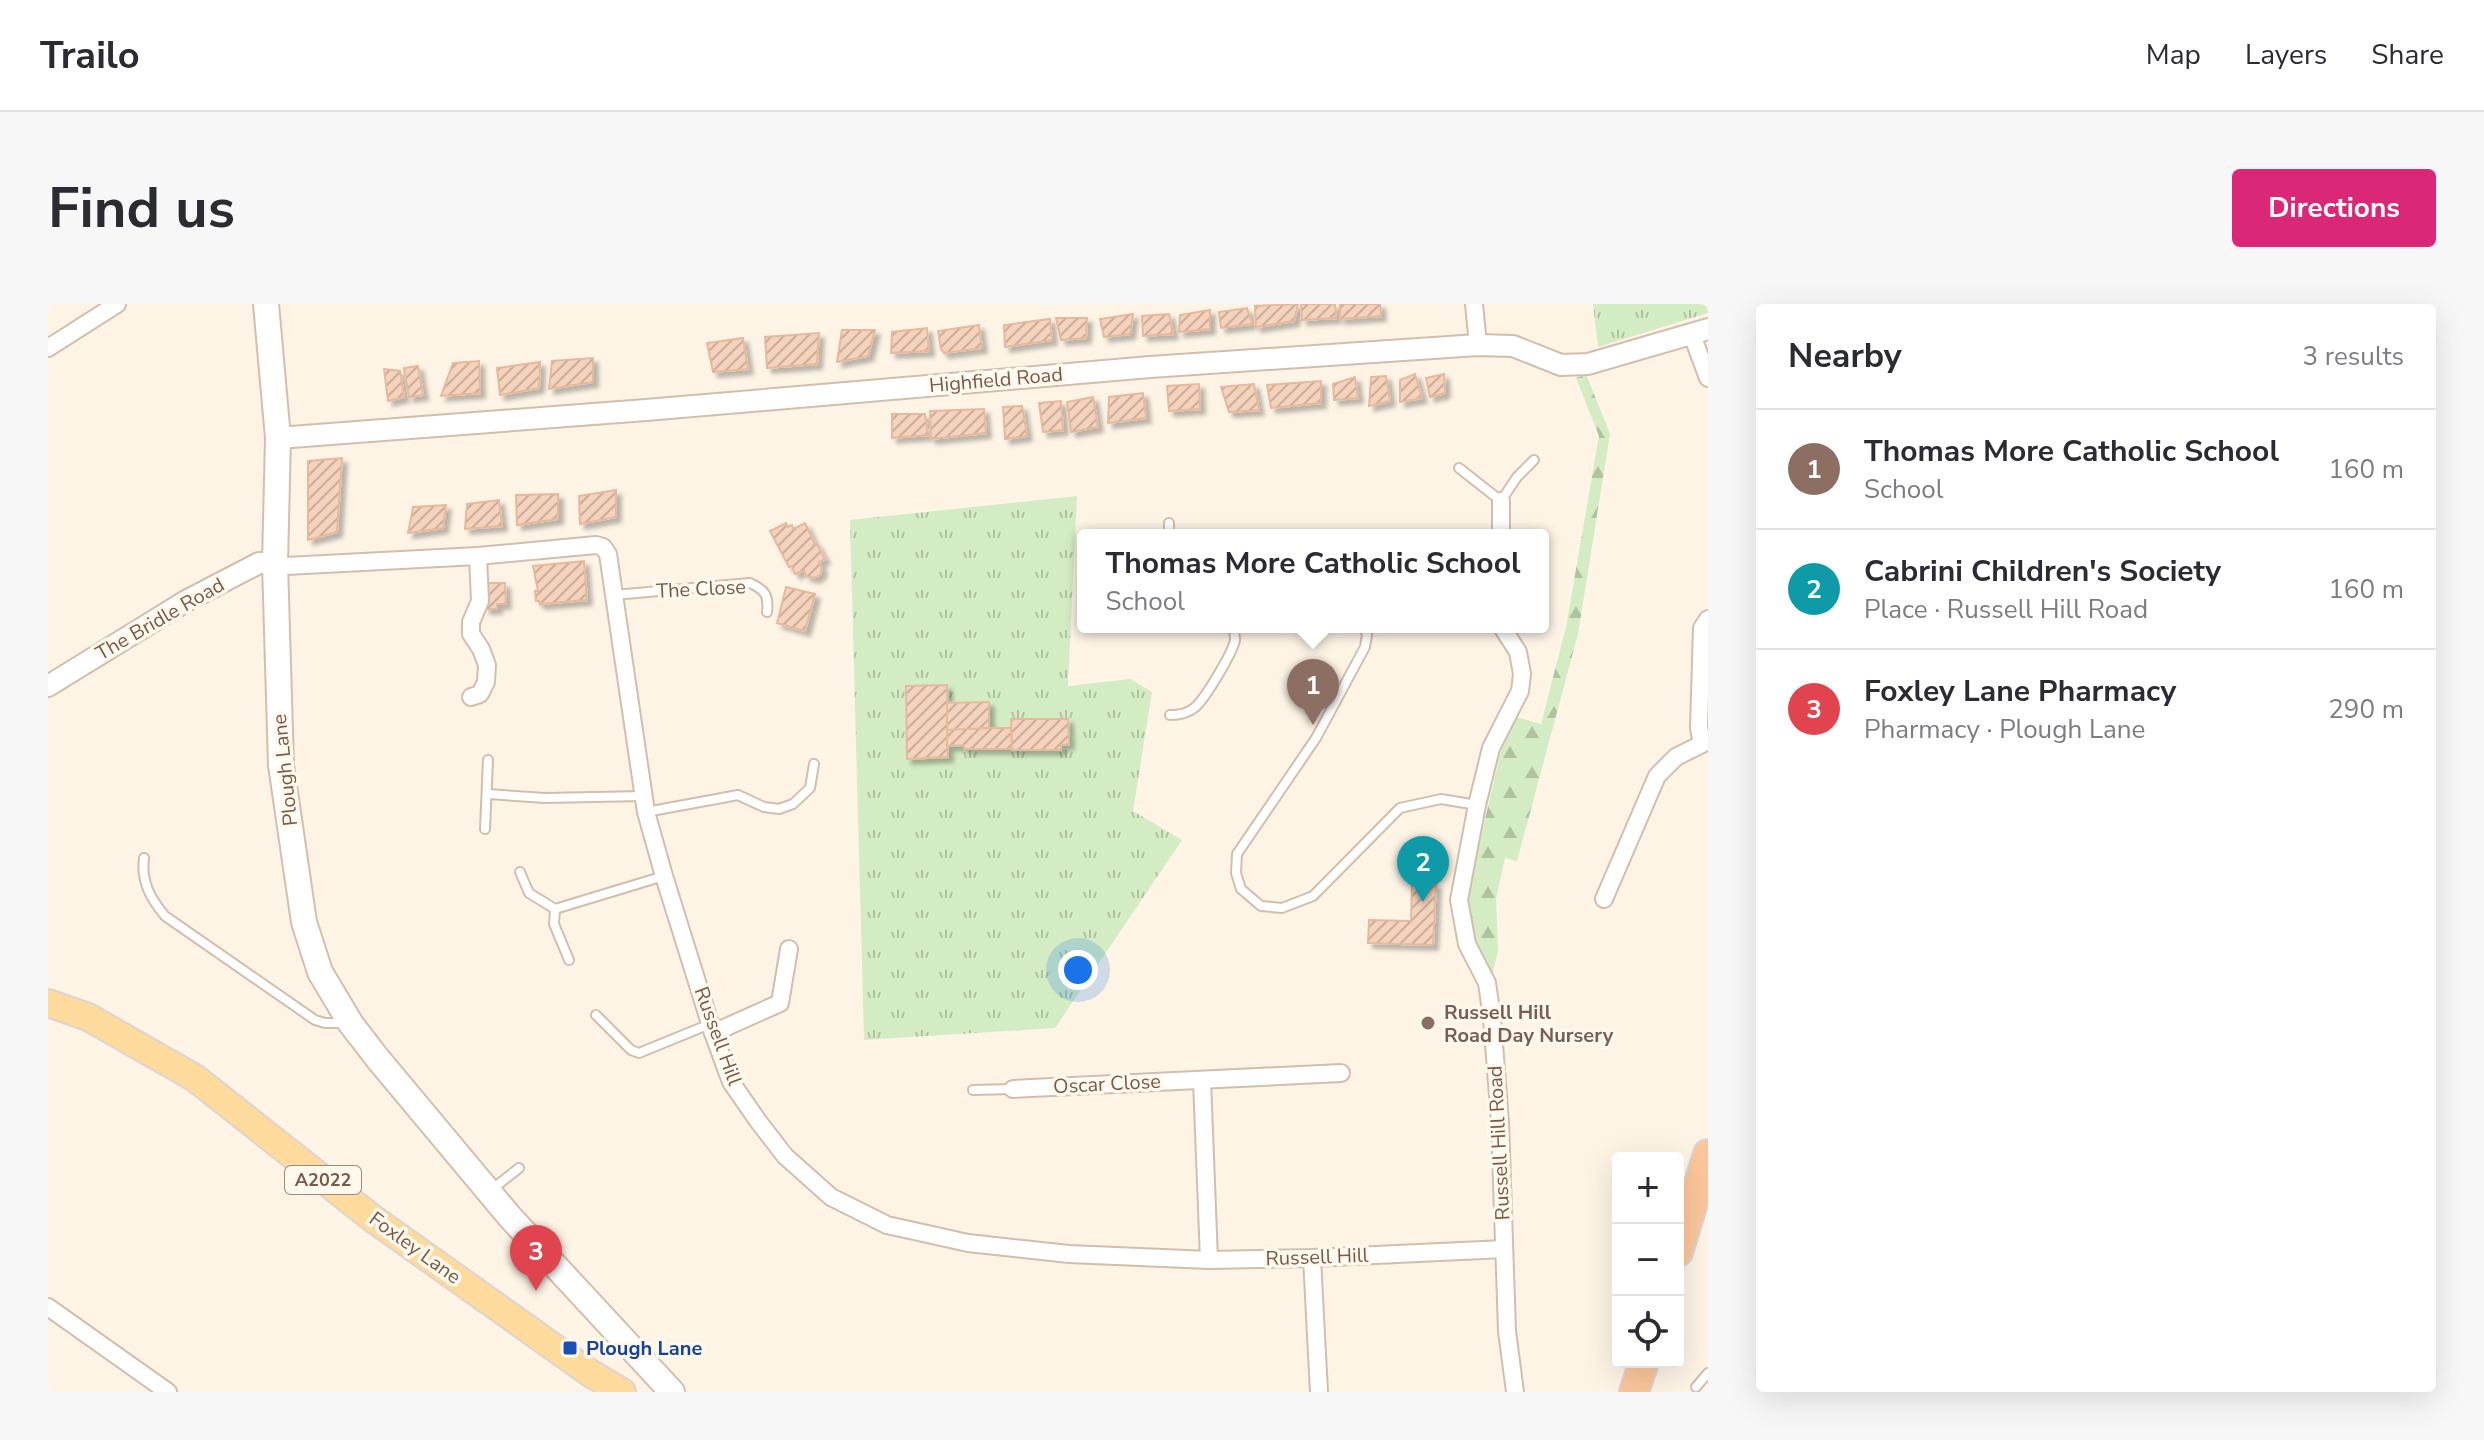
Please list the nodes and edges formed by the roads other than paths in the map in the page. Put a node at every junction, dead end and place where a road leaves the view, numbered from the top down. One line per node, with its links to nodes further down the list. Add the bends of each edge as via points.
1 (117, 304): 6 (street)
2 (266, 304): 8 (main road, Plough Lane)
3 (1474, 304): 5 (street)
4 (1700, 332): 5 (street, Highfield Road, via 1588,364 1561,365 1513,346); 7 (street)
5 (1478, 345): 8 (street, Highfield Road)
6 (48, 348)
7 (1708, 378)
8 (278, 438): 16 (main road, Plough Lane)
9 (1534, 460): 11 (lane)
10 (1459, 468): 11 (lane)
11 (1501, 501): 14 (street)
12 (1169, 523): 13 (lane)
13 (1169, 529)
14 (1501, 529)
15 (478, 556): 16 (street, Russell Hill); 17 (street, Russell Hill, via 603,547); 24 (street, via 480,601 471,634 487,665 480,694)
16 (275, 563): 23 (street, The Bridle Road, via 259,563 186,601); 42 (main road, Plough Lane, via 281,765 304,922 320,972)
17 (613, 595): 18 (lane, The Close, via 750,583 769,599); 30 (street, Russell Hill)
18 (767, 612)
19 (1708, 619): 26 (street, via 1702,628 1699,728)
20 (1234, 633): 25 (lane, via 1232,648 1202,700 1193,710)
21 (1366, 633): 31 (lane, via 1365,647 1316,738 1237,854 1241,889 1261,906 1282,908 1313,896 1400,808 1441,799)
22 (1506, 633): 31 (street, Russell Hill Road, via 1518,652 1520,691 1491,748)
23 (48, 686)
24 (471, 697)
25 (1170, 715)
26 (1705, 744): 36 (street, via 1676,757 1657,776)
27 (488, 760): 29 (lane)
28 (814, 764): 30 (lane, via 810,788 779,809 738,795)
29 (488, 794): 30 (lane); 32 (lane)
30 (644, 804): 35 (street, Russell Hill)
31 (1477, 805): 52 (street, Russell Hill Road, via 1459,900 1467,944 1487,983 1491,1007)
32 (485, 829)
33 (144, 858): 42 (lane, via 145,883 165,916 315,1020)
34 (520, 872): 37 (lane, via 529,893)
35 (664, 876): 37 (lane); 43 (street, Russell Hill)
36 (1604, 899)
37 (555, 909): 39 (lane, via 554,924)
38 (789, 949): 43 (street, via 780,1003)
39 (569, 960)
40 (48, 1003): 60 (main road, Foxley Lane / A2022, via 88,1017 195,1078 372,1218)
41 (596, 1015): 43 (lane, via 639,1053)
42 (351, 1024): 50 (main road, Plough Lane)
43 (712, 1028): 54 (street, Russell Hill, via 731,1082 785,1156 831,1197 887,1225 968,1243 1069,1254)
44 (1341, 1073): 45 (street, Oscar Close)
45 (1202, 1080): 46 (street, Oscar Close); 54 (street)
46 (1013, 1089): 47 (lane)
47 (973, 1090)
48 (1708, 1154): 51 (highway)
49 (519, 1168): 50 (lane)
50 (489, 1192): 61 (main road, Plough Lane)
51 (1684, 1232)
52 (1504, 1249): 53 (street, Russell Hill); 63 (street, Russell Hill Road)
53 (1312, 1258): 54 (street, Russell Hill); 62 (street)
54 (1209, 1260)
55 (48, 1307): 59 (street)
56 (1642, 1368): 64 (highway)
57 (1708, 1373): 58 (lane)
58 (1696, 1387)
59 (168, 1392)
60 (622, 1392)
61 (672, 1392)
62 (1319, 1392)
63 (1515, 1392)
64 (1634, 1392)

